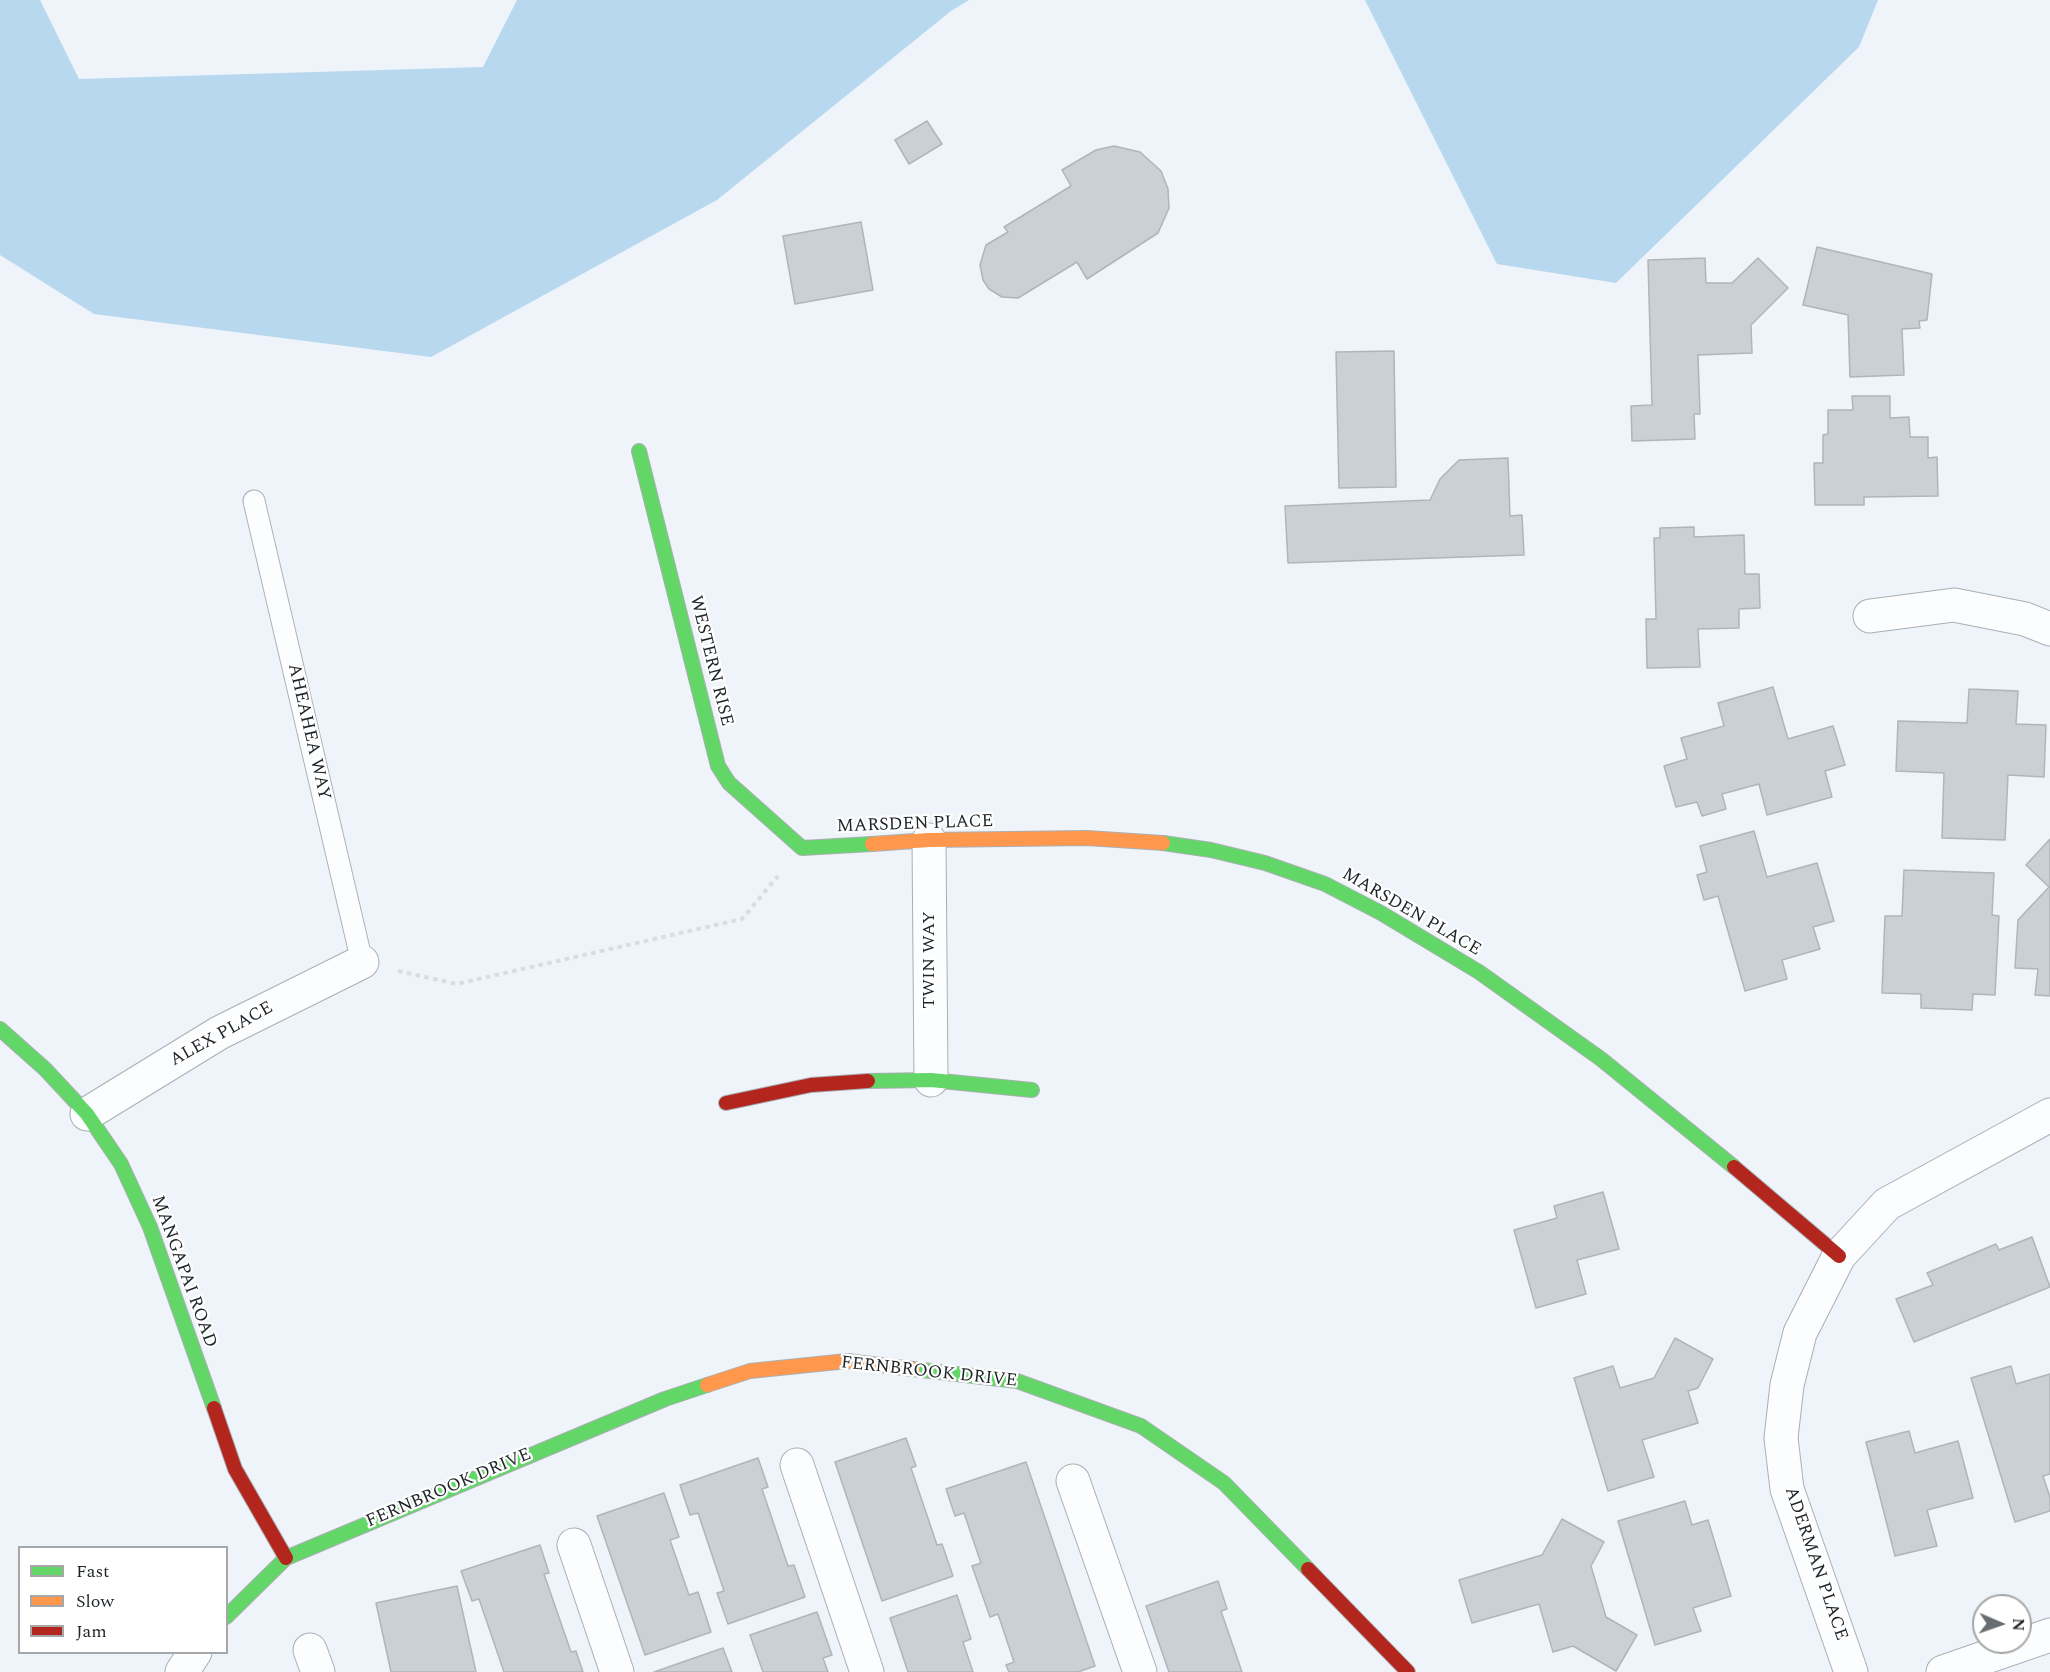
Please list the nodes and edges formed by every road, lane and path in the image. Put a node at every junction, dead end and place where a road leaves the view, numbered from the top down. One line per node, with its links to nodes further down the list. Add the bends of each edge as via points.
1 (639, 451): 6 (street, WESTERN RISE, via 717,766 729,783)
2 (254, 501): 7 (lane, AHEAHEA WAY)
3 (1870, 616): 4 (street, via 1953,605 2025,619)
4 (2050, 629)
5 (929, 840): 6 (street, MARSDEN PLACE); 9 (street, TWIN WAY); 14 (street, MARSDEN PLACE, via 1087,838 1156,842 1265,863 1325,884 1479,972 1591,1052)
6 (802, 848): 7 (path, via 742,919 457,984)
7 (362, 962): 12 (street, ALEX PLACE, via 219,1033)
8 (0, 1029): 12 (street, MANGAPAI ROAD)
9 (931, 1080): 10 (street); 11 (street, via 811,1084)
10 (1032, 1090)
11 (726, 1103)
12 (87, 1114): 18 (street, MANGAPAI ROAD, via 121,1164 150,1227 235,1469)
13 (2050, 1115): 14 (street, ADERMAN PLACE, via 1887,1204)
14 (1839, 1256): 27 (street, ADERMAN PLACE, via 1800,1333 1787,1385 1781,1438 1787,1489)
15 (797, 1465): 24 (street)
16 (1073, 1481): 25 (street)
17 (574, 1545): 23 (street)
18 (286, 1558): 19 (street, FERNBROOK DRIVE); 26 (street, FERNBROOK DRIVE, via 665,1399 750,1371 847,1361 1017,1381 1141,1426 1224,1483)
19 (228, 1615)
20 (2050, 1635): 28 (street)
21 (194, 1654): 22 (street)
22 (182, 1672)
23 (617, 1672)
24 (867, 1672)
25 (1140, 1672)
26 (1408, 1672)
27 (1851, 1672)
28 (1943, 1672)

